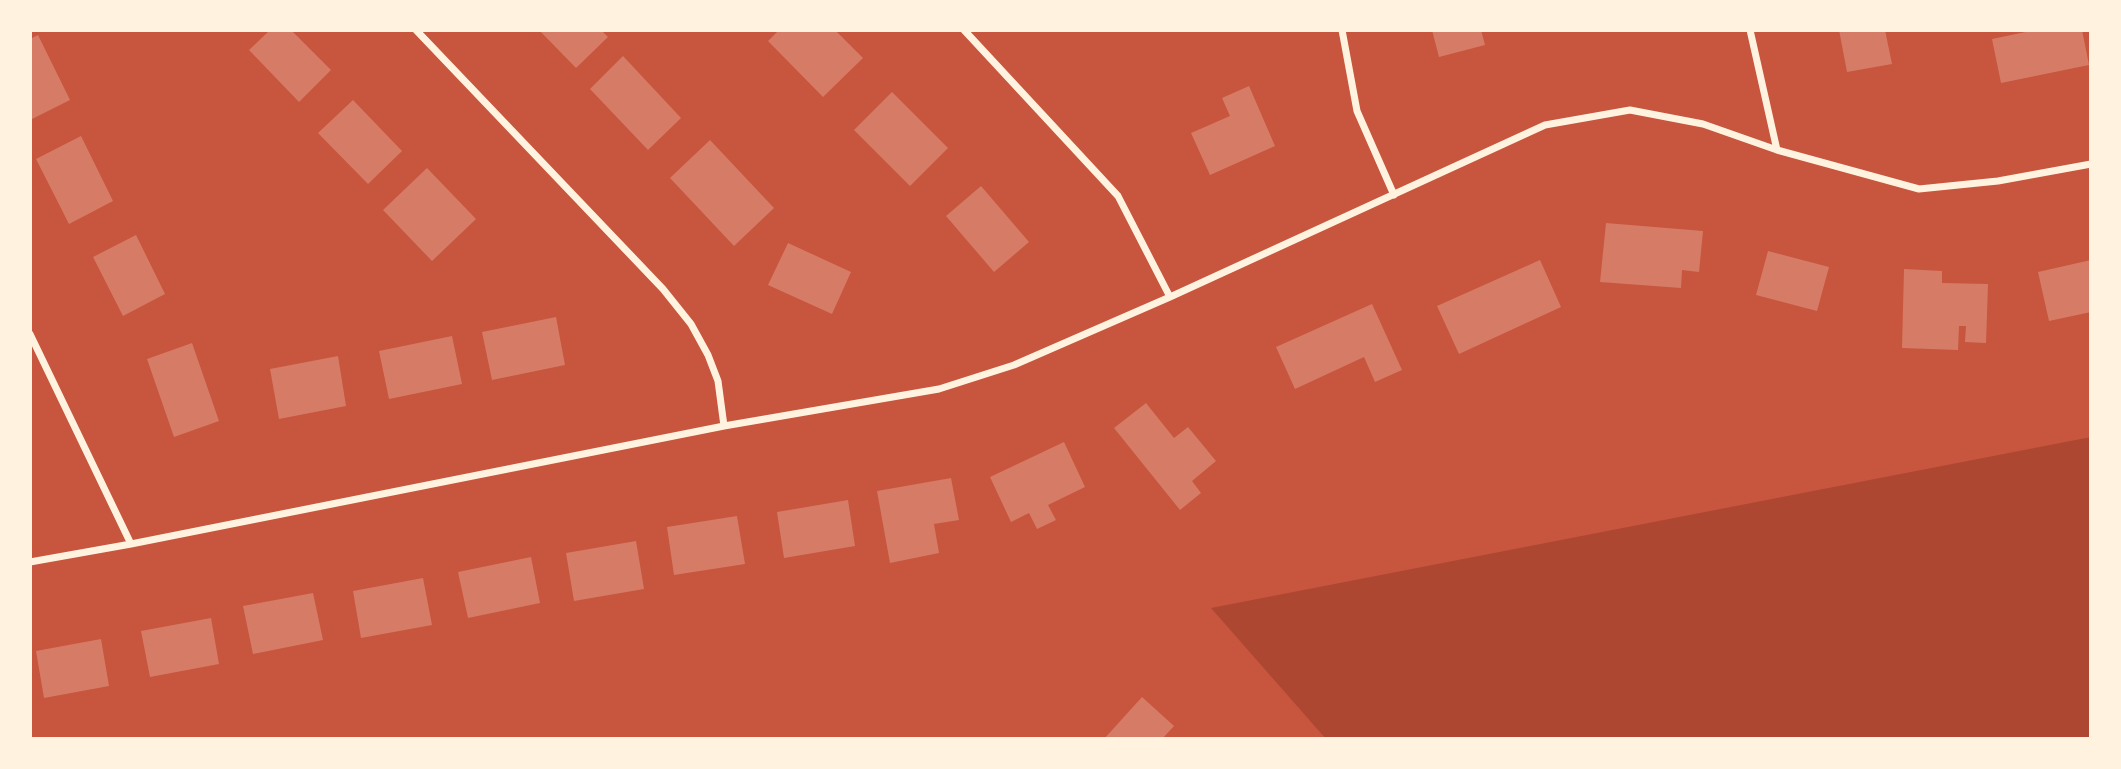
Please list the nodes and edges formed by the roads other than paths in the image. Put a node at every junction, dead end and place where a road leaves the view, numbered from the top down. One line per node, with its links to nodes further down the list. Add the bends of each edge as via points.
1 (416, 30): 10 (street, via 691,324 718,381)
2 (964, 30): 8 (street, via 1118,196)
3 (1342, 30): 7 (street, via 1357,111)
4 (1750, 30): 5 (street)
5 (1777, 150): 6 (street, via 1919,189); 7 (street, via 1703,124 1630,110 1545,125)
6 (2091, 164)
7 (1394, 195): 8 (street)
8 (1170, 297): 10 (street, via 1014,365 939,388)
9 (30, 334): 11 (street)
10 (724, 426): 11 (street)
11 (131, 544): 12 (street)
12 (30, 562)

